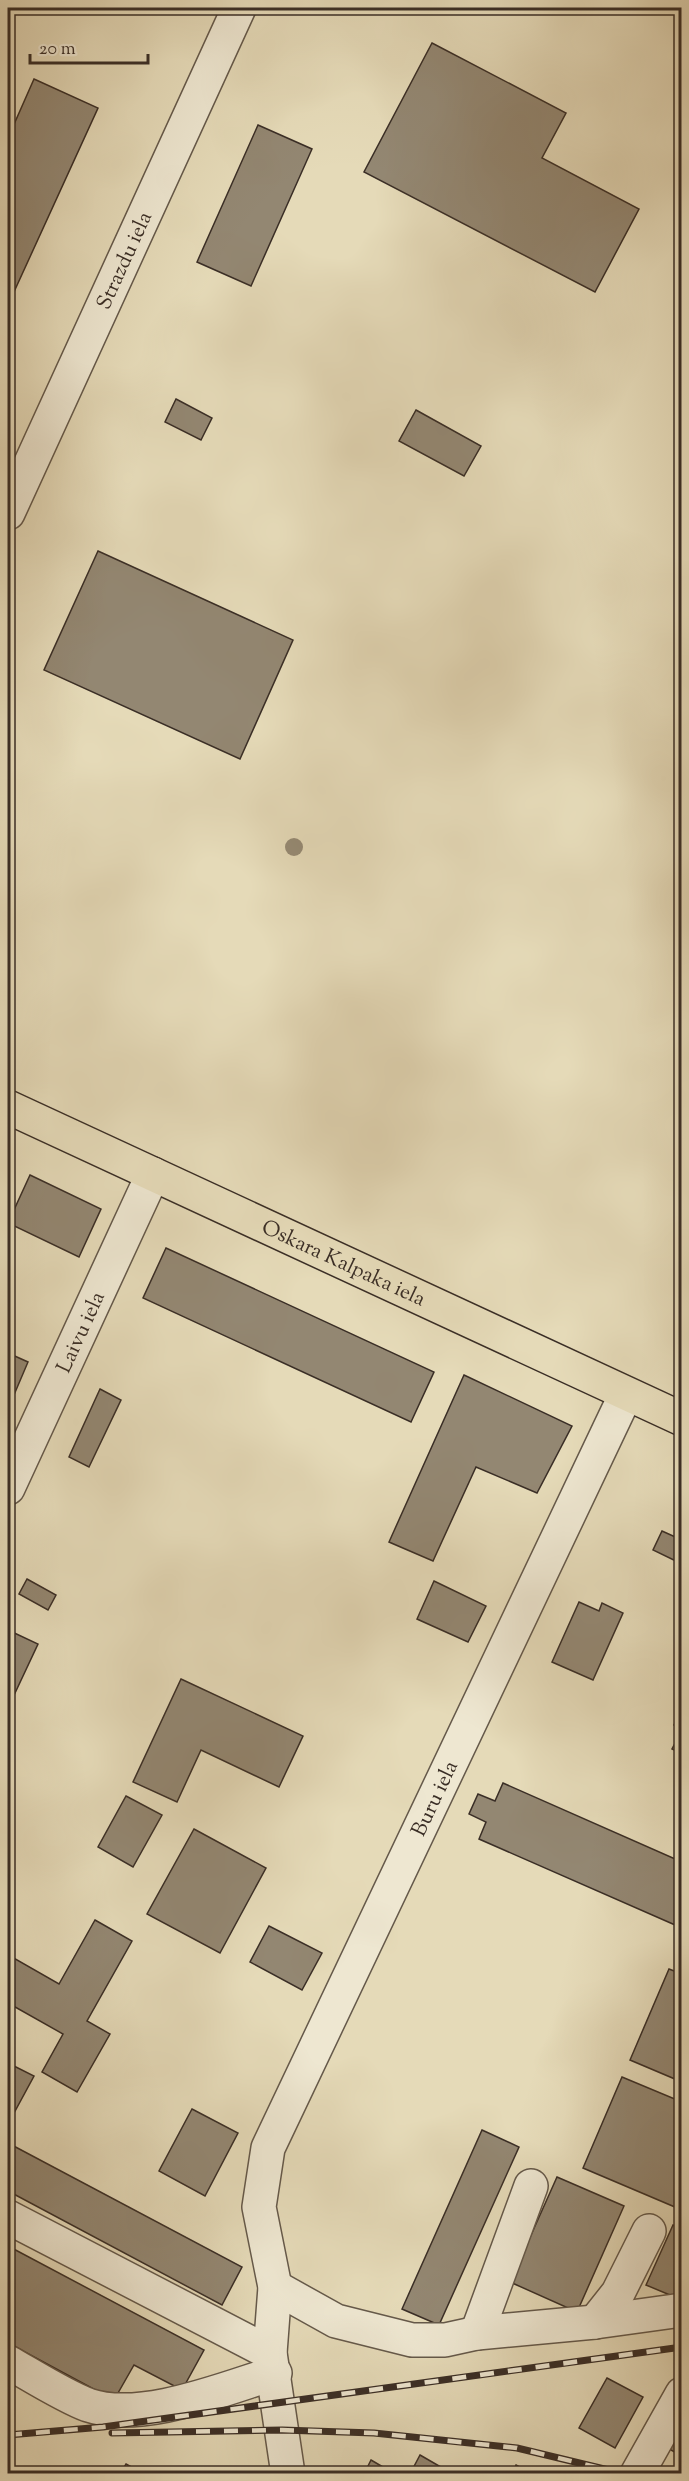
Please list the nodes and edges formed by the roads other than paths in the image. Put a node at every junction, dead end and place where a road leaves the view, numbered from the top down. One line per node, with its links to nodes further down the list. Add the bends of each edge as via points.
1 (239, 8): 2 (street, Strazdu iela)
2 (8, 513)
3 (8, 1107): 4 (main road, Oskara Kalpaka iela)
4 (153, 1174): 5 (main road, Oskara Kalpaka iela); 7 (street, Laivu iela)
5 (626, 1394): 6 (main road, Oskara Kalpaka iela); 11 (street, Buru iela, via 268,2148 259,2207)
6 (681, 1419)
7 (8, 1488)
8 (531, 2186): 14 (street)
9 (8, 2217): 16 (street)
10 (649, 2231): 13 (street, via 618,2293)
11 (275, 2287): 14 (street, via 336,2321 412,2340 445,2340); 16 (street, Buru iela)
12 (681, 2310): 13 (street)
13 (595, 2322): 14 (street)
14 (477, 2333)
15 (8, 2362): 16 (street, via 88,2404 121,2412 183,2401)
16 (273, 2363): 18 (street, Buru iela)
17 (681, 2394): 19 (street)
18 (288, 2474)
19 (637, 2474)

